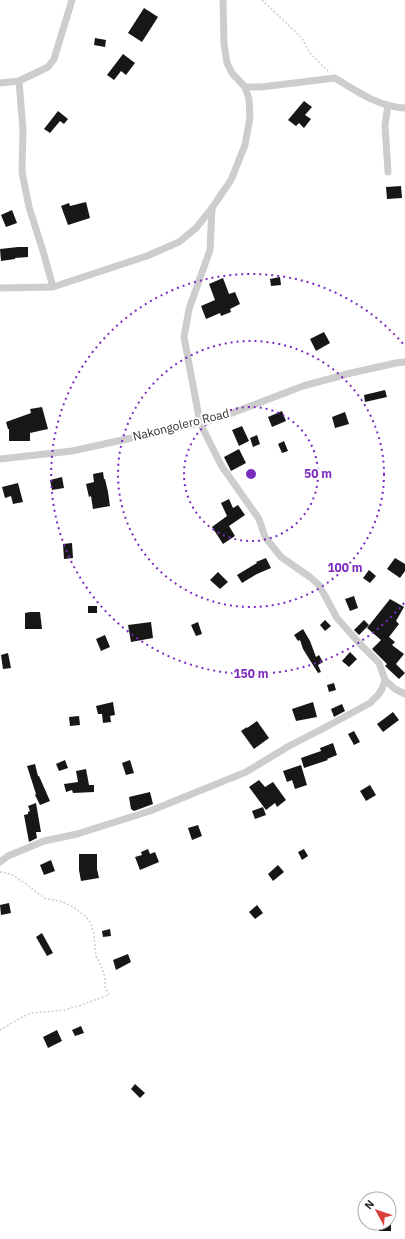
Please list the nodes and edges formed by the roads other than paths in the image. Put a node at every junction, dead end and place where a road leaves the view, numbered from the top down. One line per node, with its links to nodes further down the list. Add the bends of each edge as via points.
1 (72, 0): 3 (street, via 54,59 48,67)
2 (223, 0): 5 (street, via 227,63)
3 (19, 81): 4 (street); 10 (street, via 23,130 22,172 29,207)
4 (0, 83)
5 (245, 87): 6 (street, via 335,78 363,96); 9 (street, via 250,116 245,145 230,180)
6 (388, 105): 7 (street); 8 (street, via 385,125)
7 (405, 108)
8 (388, 172)
9 (212, 208): 10 (street, via 196,228 180,242 147,256); 13 (street, via 210,250 189,309 184,337)
10 (53, 287): 11 (street)
11 (0, 288)
12 (405, 362): 13 (street, Nakongolero Road, via 303,386)
13 (200, 423): 14 (street, Nakongolero Road, via 72,451); 15 (street, via 221,465 259,519 265,537 281,557 319,585 337,618 379,663)
14 (0, 459)
15 (385, 680): 16 (street, via 395,690); 17 (street, via 382,689 370,703 246,772 150,811 77,834 44,841)
16 (405, 694)
17 (0, 862)

